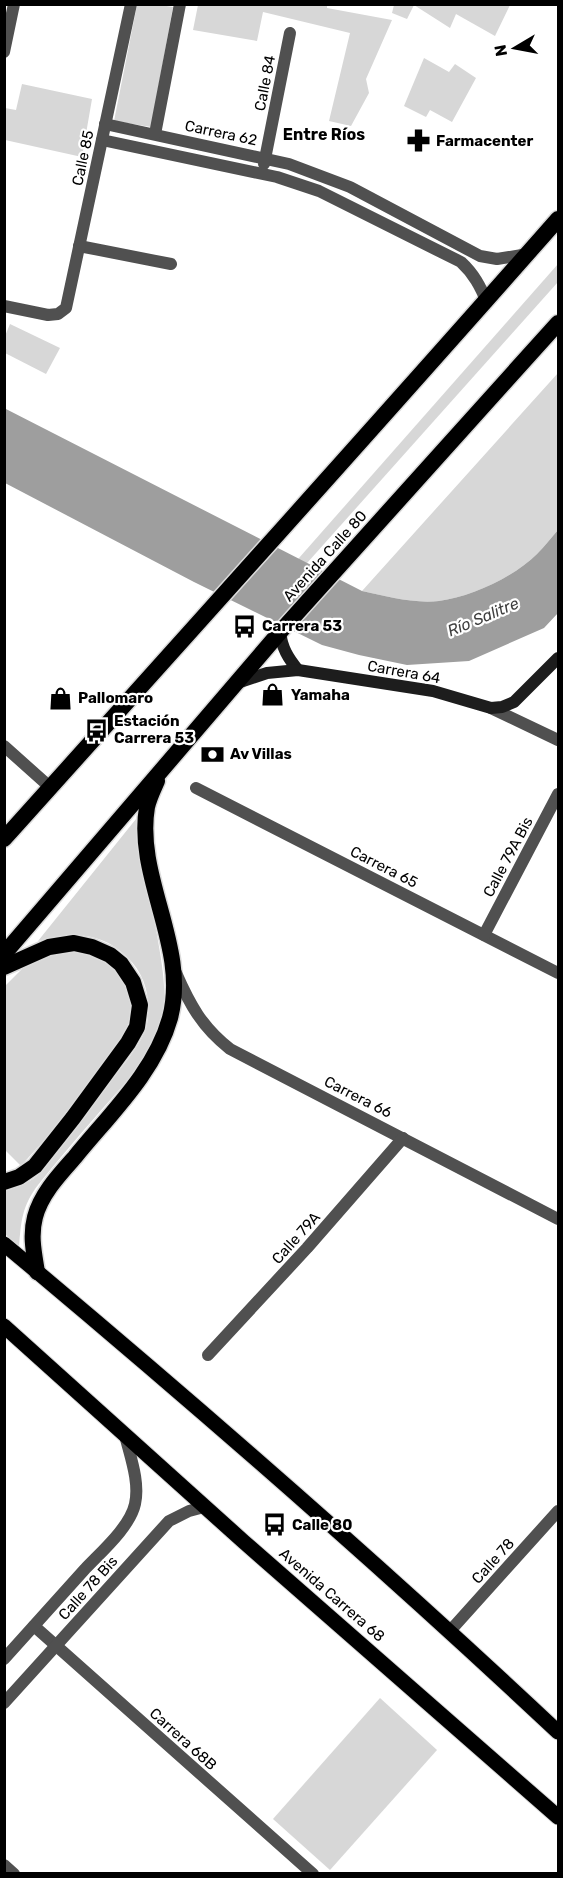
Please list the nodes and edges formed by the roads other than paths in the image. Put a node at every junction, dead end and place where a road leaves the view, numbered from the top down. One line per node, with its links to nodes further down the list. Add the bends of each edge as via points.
1 (14, 4): 5 (street)
2 (131, 4): 6 (street, Calle 85)
3 (180, 4): 7 (street)
4 (290, 33): 9 (street, Calle 84)
5 (4, 52)
6 (105, 124): 7 (street, Carrera 62); 8 (street, Calle 85)
7 (155, 134): 9 (street, Carrera 62)
8 (102, 140): 10 (street, Carrera 62); 14 (street, Calle 85)
9 (265, 158): 10 (street, Calle 84); 11 (street, Carrera 62)
10 (262, 174): 12 (street, Carrera 62)
11 (328, 179): 12 (street); 15 (street, Carrera 62, via 480,256)
12 (322, 193): 17 (street, Carrera 62, via 461,262 478,281)
13 (558, 219): 15 (highway)
14 (79, 246): 16 (street); 18 (street, Calle 85, via 66,308 48,315)
15 (528, 254): 17 (highway)
16 (171, 264)
17 (487, 302): 28 (highway)
18 (4, 306)
19 (558, 323): 20 (highway, Avenida Calle 80)
20 (280, 632): 22 (main road, via 286,655); 23 (highway, Avenida Calle 80)
21 (558, 658): 24 (main road, via 514,702)
22 (298, 670): 23 (main road, Carrera 64, via 267,673); 24 (main road, Carrera 64, via 433,692)
23 (237, 683): 27 (highway, Avenida Calle 80)
24 (491, 708): 25 (street, Carrera 64)
25 (558, 740)
26 (4, 746): 28 (street)
27 (161, 770): 33 (highway, Avenida Calle 80); 35 (highway, via 147,806 147,852)
28 (51, 788): 31 (highway)
29 (196, 788): 32 (street, Carrera 65)
30 (558, 794): 32 (street, Calle 79A Bis)
31 (4, 839)
32 (484, 935): 36 (street, Carrera 65)
33 (4, 954)
34 (4, 967): 38 (highway, via 49,947 74,943 92,947 122,964 140,1005 137,1027 128,1043 73,1118 35,1166)
35 (174, 969): 37 (street, Carrera 66, via 194,1012 230,1049); 41 (highway, via 170,1018 160,1045 132,1088 43,1199 32,1240)
36 (558, 973)
37 (403, 1138): 39 (street, Carrera 66); 43 (street, Calle 79A)
38 (4, 1182)
39 (558, 1219)
40 (4, 1244): 41 (main road)
41 (37, 1272): 48 (main road)
42 (4, 1326): 44 (main road, Avenida Carrera 68)
43 (208, 1355)
44 (125, 1436): 45 (main road, Avenida Carrera 68); 47 (street, Calle 78 Bis, via 136,1492 131,1516)
45 (204, 1506): 49 (street, Calle 78 Bis, via 168,1521); 53 (main road, Avenida Carrera 68)
46 (558, 1511): 48 (street, Calle 78)
47 (34, 1626): 49 (street, Carrera 68B); 50 (street, Calle 78 Bis)
48 (450, 1631): 52 (main road)
49 (56, 1646): 51 (street, Calle 78 Bis); 56 (street, Carrera 68B)
50 (4, 1659)
51 (4, 1703)
52 (558, 1732)
53 (558, 1816)
54 (4, 1866): 55 (street)
55 (14, 1874)
56 (313, 1874)

